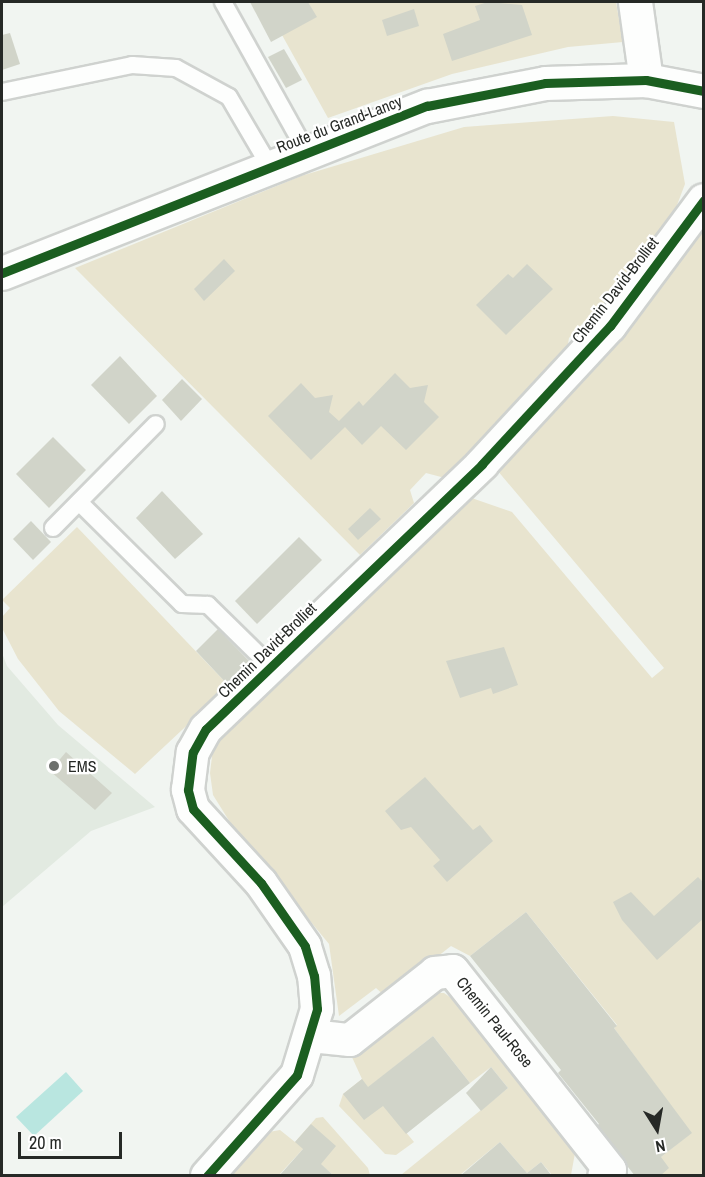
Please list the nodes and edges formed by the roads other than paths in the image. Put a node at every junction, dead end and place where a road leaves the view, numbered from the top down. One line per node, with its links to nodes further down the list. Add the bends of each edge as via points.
1 (223, 2): 6 (lane)
2 (635, 2): 3 (street)
3 (646, 80): 4 (street, Route du Grand-Lancy); 6 (street, Route du Grand-Lancy, via 545,83 492,91 427,106)
4 (704, 91)
5 (2, 92): 7 (lane, via 132,65 176,68 229,97)
6 (306, 152): 7 (street, Route du Grand-Lancy)
7 (270, 167): 9 (street, Route du Grand-Lancy)
8 (704, 200): 13 (street, Chemin David-Brolliet, via 586,352 482,464)
9 (2, 273)
10 (156, 424): 11 (lane)
11 (79, 502): 12 (lane); 13 (lane, via 182,604 208,605)
12 (53, 528)
13 (272, 667): 14 (street, Chemin David-Brolliet, via 206,729 193,752 188,790 193,809 206,827 261,883 305,946 314,976 317,1009)
14 (310, 1036): 15 (street, Chemin David-Brolliet, via 297,1075); 16 (street, Chemin Paul-Rose, via 350,1040 435,974 453,971 610,1170)
15 (207, 1176)
16 (604, 1176)

